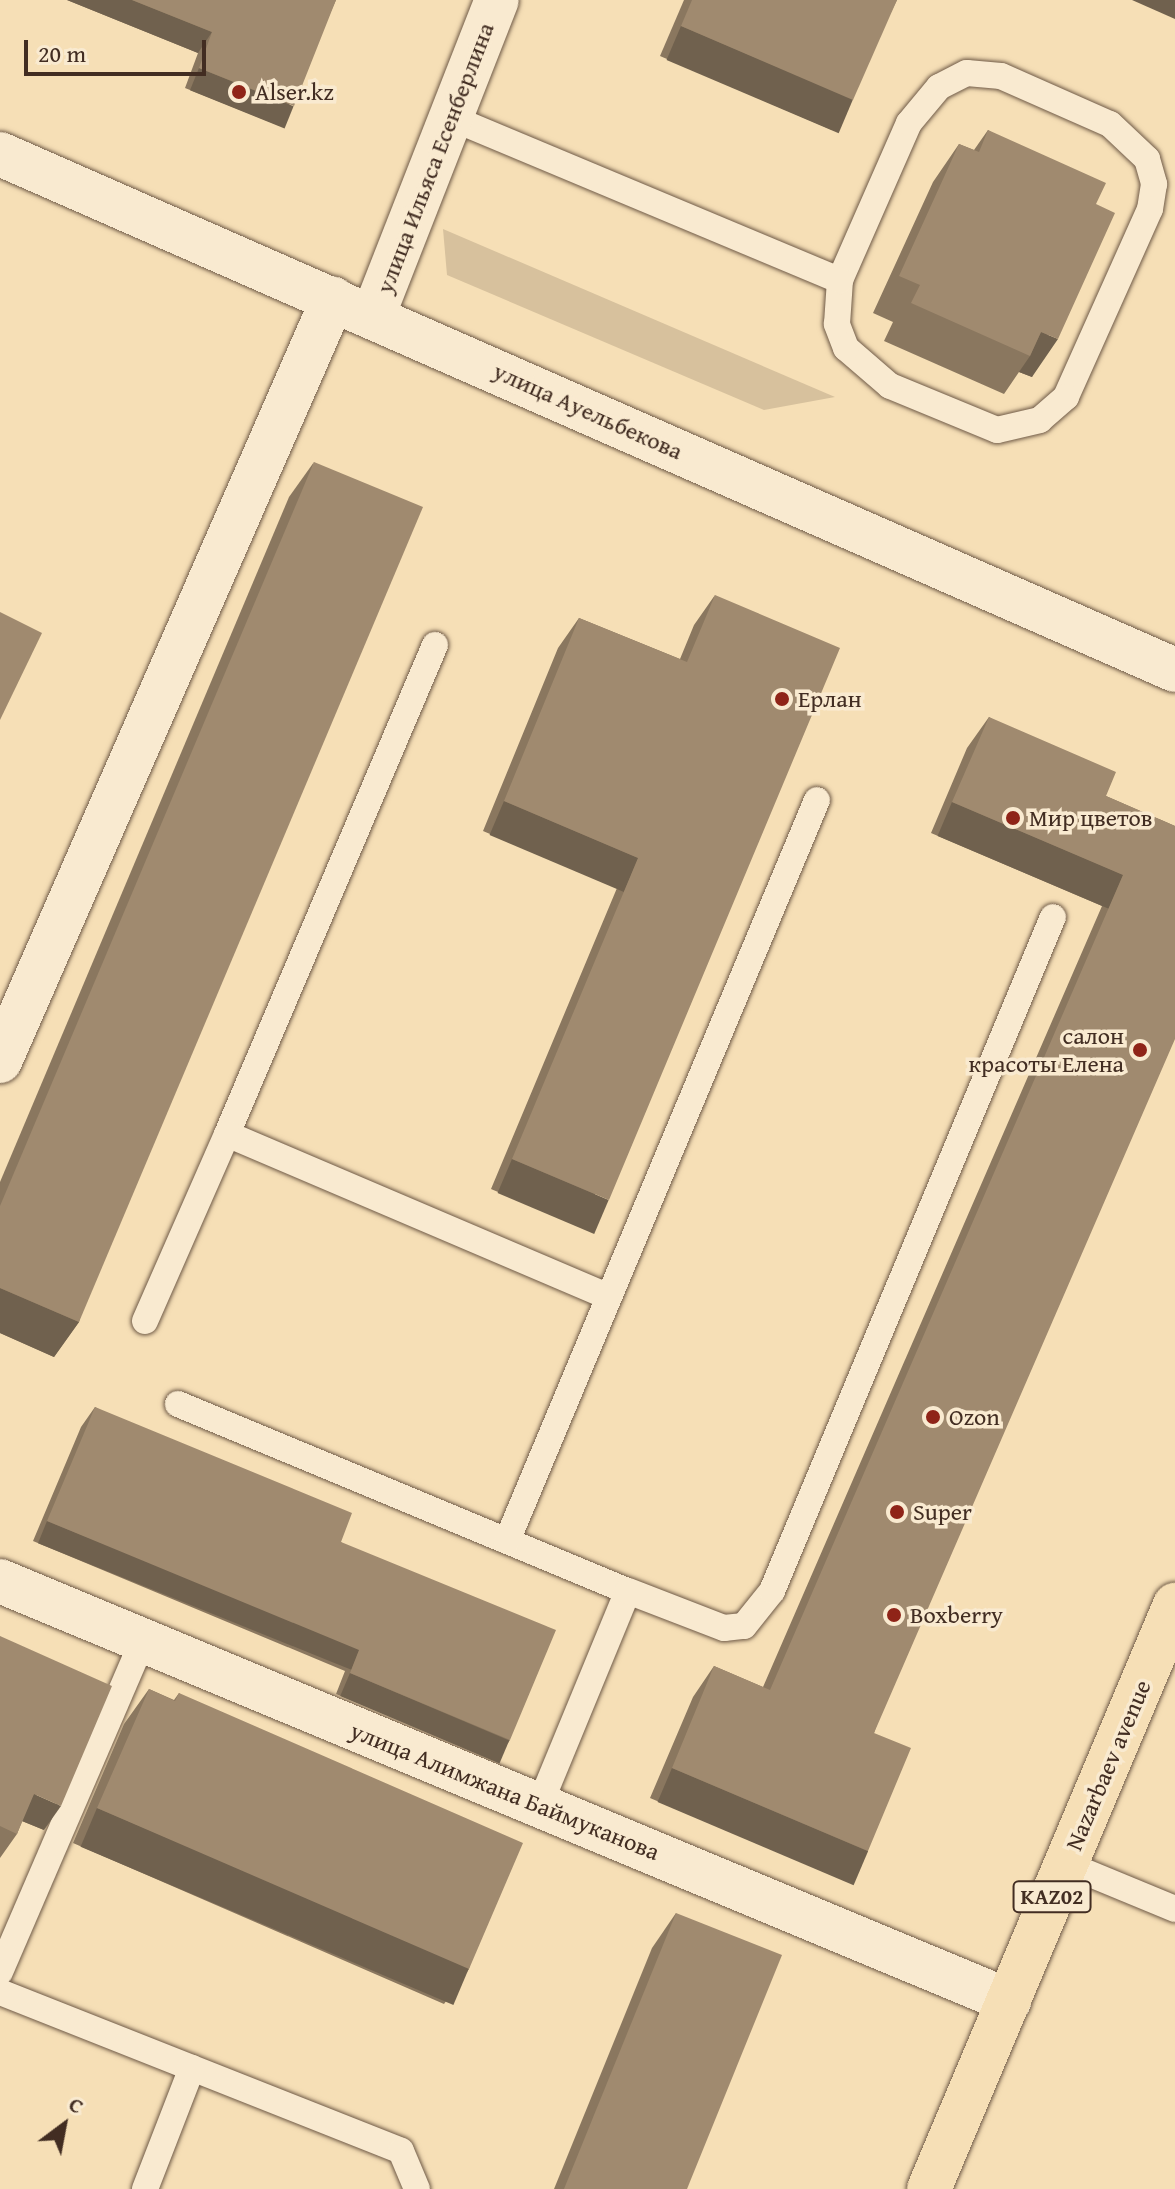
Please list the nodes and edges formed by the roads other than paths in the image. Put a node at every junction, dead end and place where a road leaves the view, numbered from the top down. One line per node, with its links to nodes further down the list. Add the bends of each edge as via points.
1 (497, 0): 2 (street, улица Ильяса Есенберлина)
2 (447, 116): 4 (lane); 6 (street, улица Ильяса Есенберлина)
3 (0, 154): 5 (street, улица Ауельбекова)
4 (840, 280): 4 (lane, via 909,123 939,87 967,73 1001,76 1110,124 1147,159 1154,184 1150,209 1066,397 1040,420 997,430 974,426 890,386 846,348 837,324)
5 (333, 299): 6 (street, улица Ауельбекова); 11 (street)
6 (373, 316): 8 (street, улица Ауельбекова)
7 (435, 645): 12 (lane)
8 (1175, 670)
9 (817, 800): 13 (lane)
10 (1053, 917): 18 (lane, via 760,1611 744,1626 724,1628)
11 (0, 1061)
12 (227, 1134): 13 (lane); 14 (lane)
13 (609, 1297): 16 (lane)
14 (145, 1321)
15 (178, 1404): 16 (lane)
16 (507, 1541): 18 (lane)
17 (0, 1581): 20 (street, улица Алимжана Баймуканова)
18 (628, 1591): 21 (lane)
19 (1175, 1605): 22 (highway, Nazarbaev avenue / KАZ02)
20 (142, 1642): 21 (street, улица Алимжана Баймуканова); 24 (lane)
21 (540, 1804): 26 (street, улица Алимжана Баймуканова)
22 (1066, 1864): 23 (lane); 26 (highway, Nazarbaev avenue / KАZ02)
23 (1175, 1909)
24 (0, 1972)
25 (0, 1992): 27 (lane)
26 (1009, 2001): 30 (highway, Nazarbaev avenue / KАZ02)
27 (192, 2068): 28 (lane); 29 (lane, via 401,2151)
28 (145, 2189)
29 (417, 2189)
30 (929, 2189)

